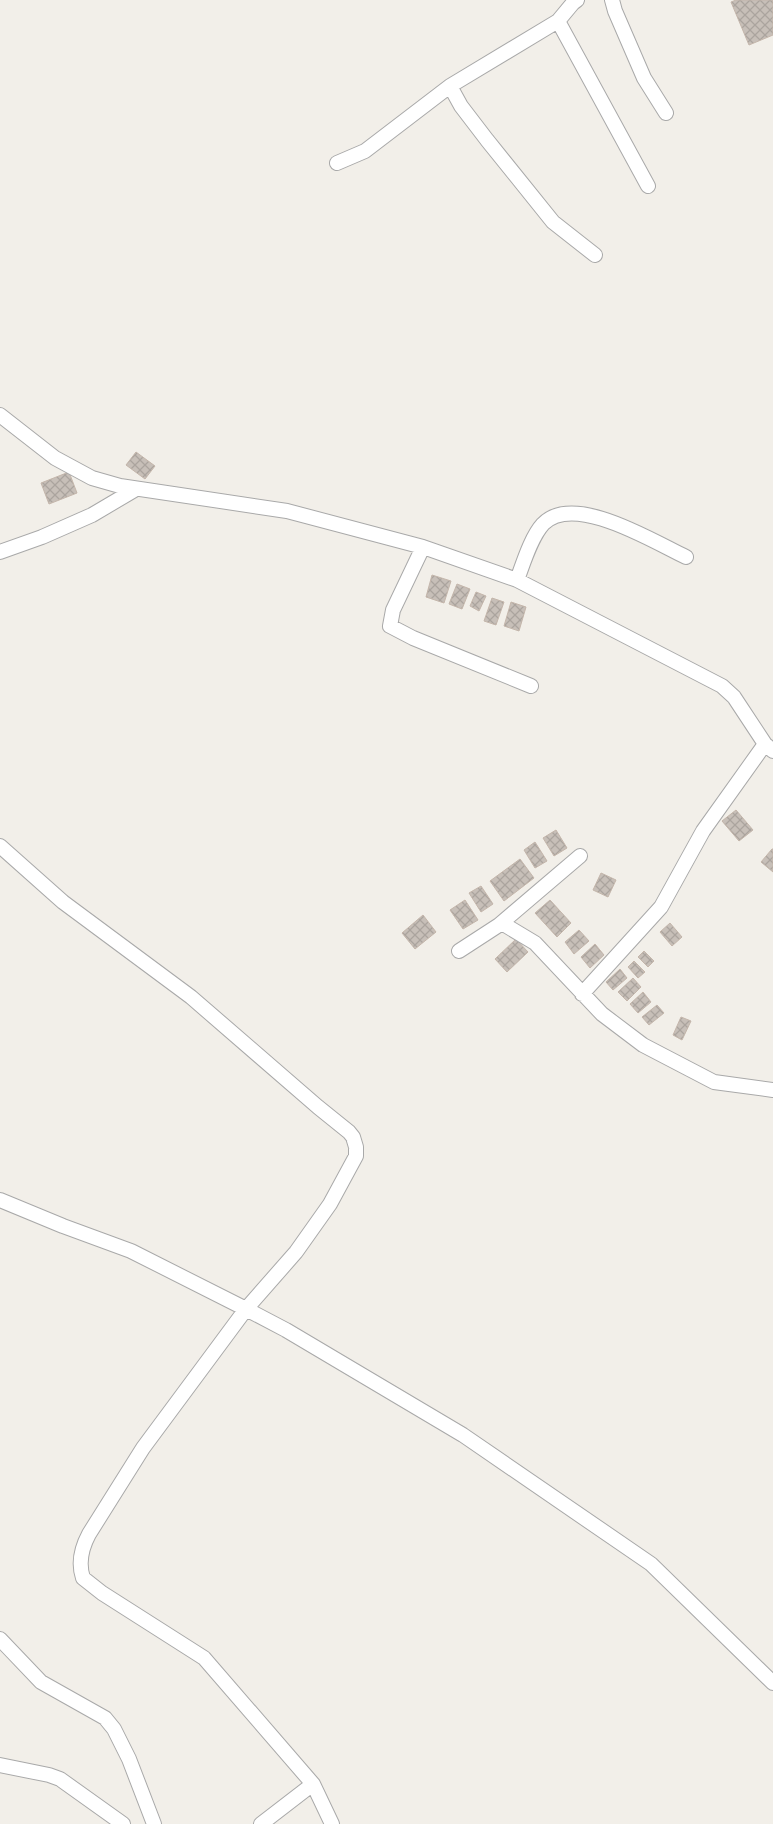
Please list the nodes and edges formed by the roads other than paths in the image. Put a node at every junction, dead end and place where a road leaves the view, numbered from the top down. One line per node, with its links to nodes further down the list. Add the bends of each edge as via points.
1 (577, 0): 3 (street)
2 (612, 0): 5 (street, via 644,78)
3 (558, 21): 4 (street); 7 (street)
4 (450, 86): 6 (street, via 365,150); 8 (street, via 461,106 553,222)
5 (666, 113)
6 (337, 163)
7 (648, 186)
8 (595, 255)
9 (0, 415): 10 (street, via 55,458 92,478)
10 (136, 489): 11 (street, via 287,511); 12 (street, via 92,515)
11 (423, 547): 14 (street); 15 (street, via 393,610 390,626)
12 (0, 552)
13 (686, 557): 14 (street, via 615,522 584,513 569,514 544,523 536,534)
14 (517, 580): 16 (street, via 722,686 734,697)
15 (531, 686)
16 (769, 748): 21 (street, via 704,831 661,907)
17 (0, 846): 24 (street, via 63,902 191,996 353,1137 356,1156 330,1204 296,1252)
18 (580, 856): 19 (street)
19 (499, 925): 20 (street); 21 (street, via 505,925 536,943)
20 (459, 951)
21 (582, 994): 22 (street, via 602,1014 644,1045 703,1077 714,1082)
22 (773, 1090)
23 (0, 1200): 24 (street, via 131,1251)
24 (246, 1309): 26 (street, via 463,1435 651,1564); 28 (street, via 143,1448 88,1534 81,1572 83,1578 102,1593 204,1658)
25 (0, 1639): 30 (street, via 41,1682 105,1718 114,1728)
26 (773, 1683)
27 (0, 1765): 29 (street, via 60,1779)
28 (313, 1784): 31 (street); 32 (street)
29 (123, 1824)
30 (154, 1824)
31 (261, 1824)
32 (332, 1824)

